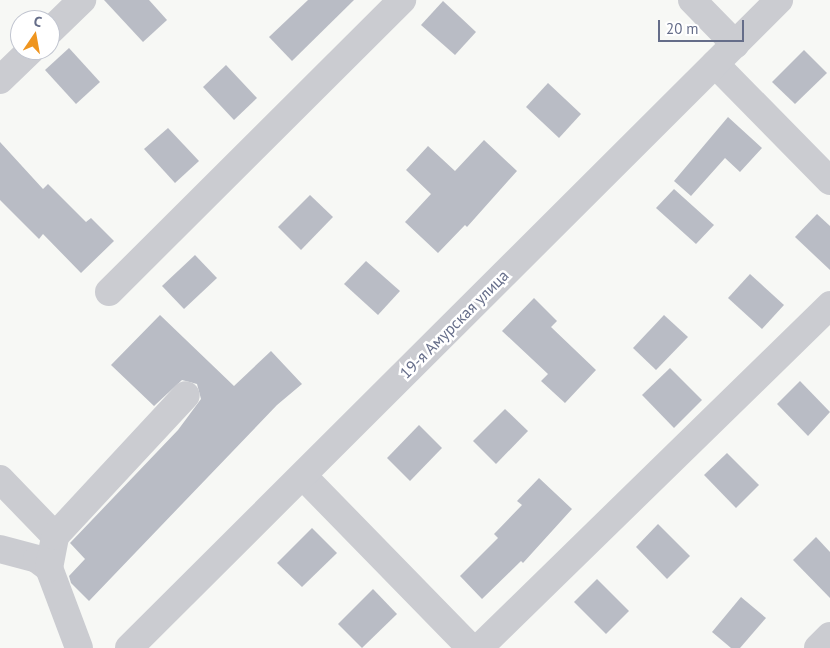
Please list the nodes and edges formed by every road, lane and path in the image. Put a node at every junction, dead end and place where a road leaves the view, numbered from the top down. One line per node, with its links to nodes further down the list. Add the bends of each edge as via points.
1 (82, 0): 5 (street)
2 (402, 0): 11 (street)
3 (692, 0): 6 (street)
4 (779, 0): 6 (street, 19-я Амурская улица)
5 (60, 22)
6 (735, 44): 8 (street, 19-я Амурская улица)
7 (21, 60): 9 (street)
8 (715, 64): 10 (street); 14 (street, 19-я Амурская улица)
9 (0, 80)
10 (830, 181)
11 (109, 292)
12 (830, 306): 23 (street)
13 (186, 395): 16 (street)
14 (303, 476): 21 (street, 19-я Амурская улица); 22 (street)
15 (0, 479): 16 (street)
16 (55, 536): 18 (street)
17 (0, 549): 18 (street, via 37,559)
18 (49, 568): 20 (street)
19 (830, 636): 24 (street)
20 (79, 648)
21 (129, 648)
22 (471, 648)
23 (479, 648)
24 (818, 648)

